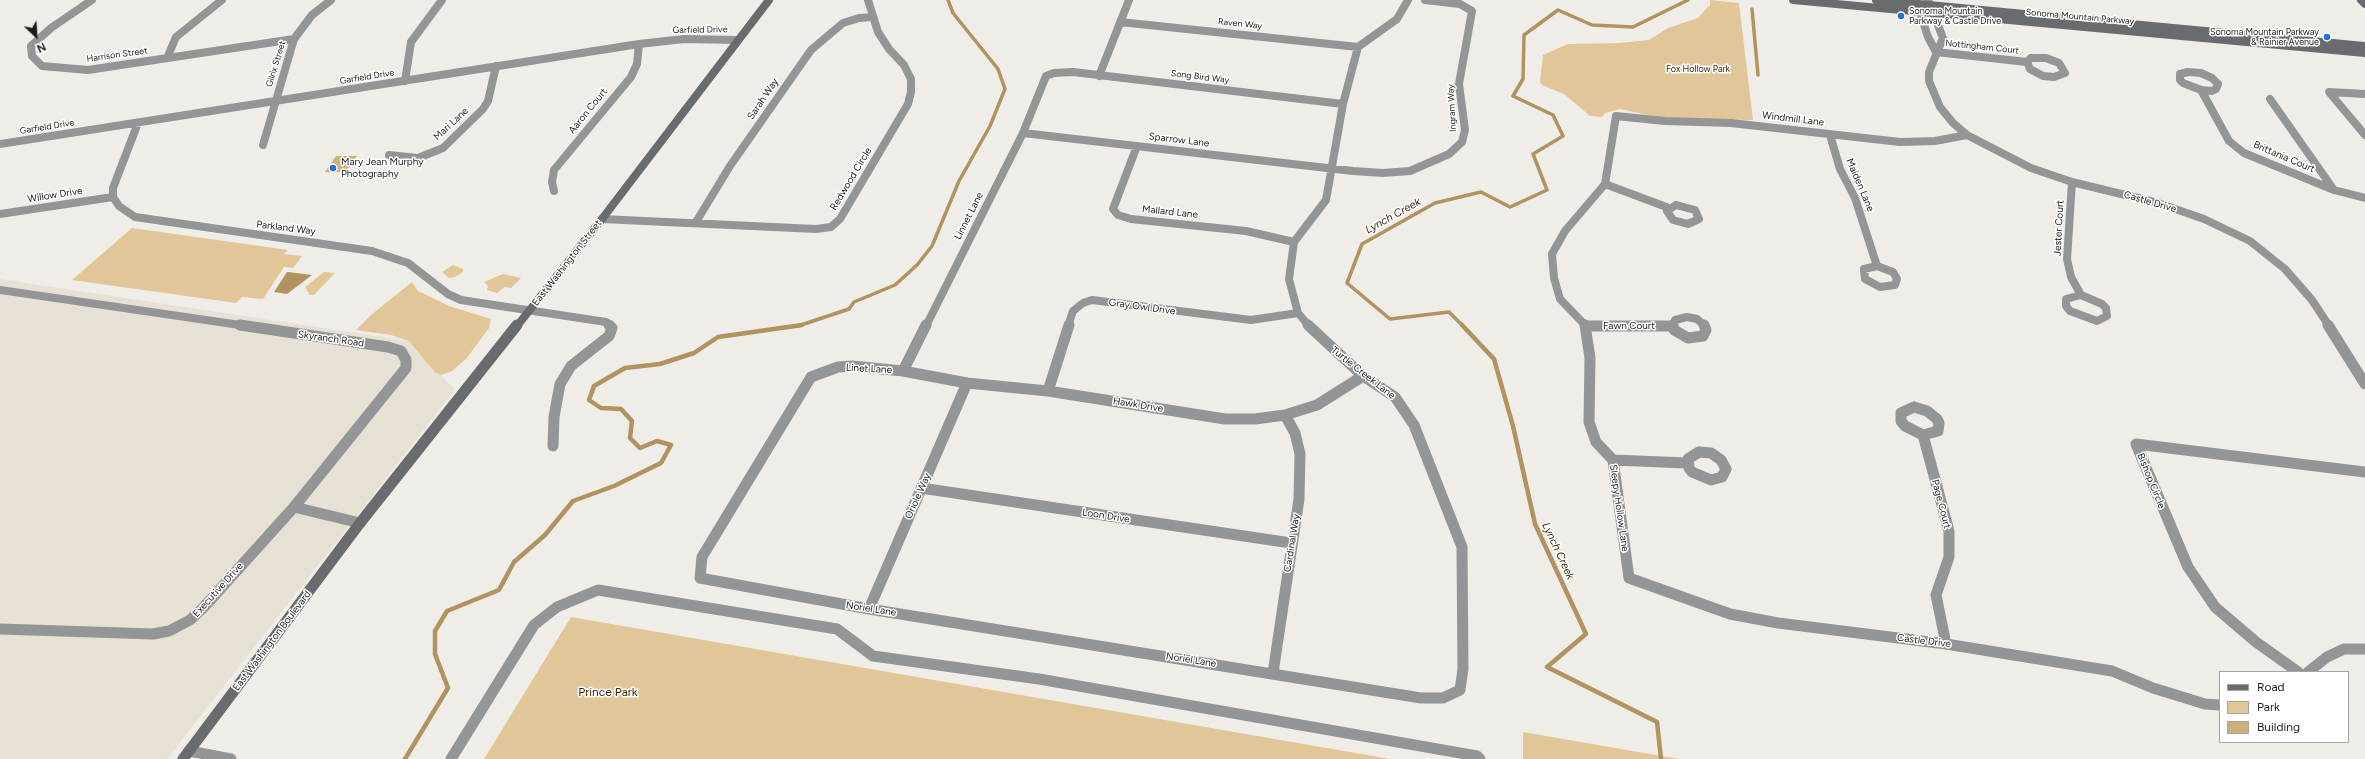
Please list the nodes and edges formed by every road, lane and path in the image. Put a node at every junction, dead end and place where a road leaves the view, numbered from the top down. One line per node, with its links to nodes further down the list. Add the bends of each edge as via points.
1 (92, 0): 27 (street, Harrison Street, via 51,28 31,46 32,56 42,66 88,70)
2 (222, 0): 27 (street, via 176,37)
3 (331, 0): 20 (street, Gilrix Street, via 312,15)
4 (442, 0): 32 (street, via 411,42)
5 (769, 0): 21 (main road, East Washington Street)
6 (868, 0): 18 (street, Redwood Circle)
7 (1128, 0): 19 (street)
8 (1408, 0): 24 (street, via 1397,19)
9 (1425, 0): 47 (street, Ingram Way, via 1460,4 1472,11 1459,84 1464,130 1462,142 1449,154 1410,171 1383,174)
10 (1793, 0): 16 (main road, Sonoma Mountain Parkway)
11 (1876, 0): 13 (main road, Sonoma Mountain Parkway)
12 (2361, 0): 15 (main road)
13 (1917, 2): 14 (main road, Sonoma Mountain Parkway); 16 (street)
14 (1929, 3): 17 (street, Castle Drive); 23 (main road, Sonoma Mountain Parkway)
15 (2365, 4)
16 (1920, 12): 17 (main road, Sonoma Mountain Parkway); 25 (street)
17 (1933, 13): 25 (street, Castle Drive, via 1943,38); 26 (main road, Sonoma Mountain Parkway)
18 (874, 17): 57 (street, Sarah Way, via 843,23 811,50 730,166); 57 (street, Redwood Circle, via 878,32 889,50 904,65 911,79 910,98 840,219 831,227 816,229)
19 (1120, 22): 24 (street, Raven Way); 31 (street)
20 (294, 39): 27 (street, Harrison Street); 36 (street, Gilrix Street)
21 (737, 40): 22 (street, Garfield Drive, via 684,39); 56 (main road, East Washington Street)
22 (639, 44): 29 (street, Garfield Drive); 51 (street, Aaron Court, via 637,64 631,77 554,170)
23 (2365, 46)
24 (1358, 47): 37 (street)
25 (1936, 52): 28 (street, Nottingham Court); 41 (street, Castle Drive, via 1929,72 1929,81 1940,108)
26 (2365, 53)
27 (167, 58)
28 (2027, 62)
29 (496, 66): 32 (street, Garfield Drive); 46 (street, Mari Lane, via 488,101 483,109 443,148 418,158)
30 (1054, 72): 31 (street, Song Bird Way); 39 (street, Linnet Lane, via 1046,76)
31 (1099, 76): 37 (street, Song Bird Way)
32 (405, 81): 36 (street, Garfield Drive)
33 (2201, 90): 50 (street, Brittania Court, via 2220,128 2244,153)
34 (2365, 94): 42 (street, via 2329,92)
35 (2270, 99): 50 (street)
36 (276, 101): 38 (street, Garfield Drive); 44 (street, Gilrix Street)
37 (1343, 104): 47 (street)
38 (138, 123): 43 (street, Garfield Drive); 52 (street, via 116,177)
39 (1023, 133): 45 (street, Sparrow Lane); 66 (street, Linnet Lane)
40 (1830, 135): 41 (street, Windmill Lane, via 1907,142 1935,141); 49 (street, Windmill Lane, via 1731,123 1665,121 1616,116); 59 (street, Maiden Lane, via 1840,169 1855,198)
41 (1967, 135): 48 (street, Castle Drive, via 2031,168)
42 (2365, 135)
43 (0, 144)
44 (263, 145)
45 (1137, 146): 47 (street, Sparrow Lane); 58 (street, Mallard Lane, via 1113,209 1118,215 1131,219 1246,231)
46 (389, 155)
47 (1333, 169): 58 (street, via 1326,200)
48 (2072, 182): 61 (street, Jester Court, via 2067,259 2071,277); 70 (street, Castle Drive, via 2158,203 2204,219 2250,242 2285,269 2312,300)
49 (1604, 184): 54 (street); 64 (street, via 1566,231 1552,254 1554,278 1560,299)
50 (2334, 190): 53 (street, Brittania Court)
51 (554, 191)
52 (113, 197): 55 (street, Willow Drive); 62 (street, Parkland Way, via 119,206 135,217 382,253 418,269 448,294 461,300)
53 (2365, 198)
54 (1669, 208)
55 (0, 214)
56 (602, 219): 57 (street, Redwood Circle); 62 (main road, East Washington Street)
57 (696, 222)
58 (1294, 242): 63 (street, Turtle Creek Lane, via 1289,279)
59 (1877, 266)
60 (0, 290): 79 (street, Skyranch Road, via 401,351 406,360 406,368)
61 (2081, 295)
62 (529, 311): 74 (street, Parkland Way, via 606,322 612,328 602,343 571,366 560,384 554,417); 80 (main road, East Washington Street)
63 (1298, 313): 68 (street, Turtle Creek Lane, via 1314,333); 71 (street, Gray Owl Drive, via 1251,320 1092,300 1073,311)
64 (1586, 326): 65 (street, Fawn Court); 75 (street, Sleepy Hollow Lane, via 1590,358 1589,422 1596,442)
65 (1673, 326)
66 (903, 371): 67 (street, Linet Lane, via 852,366 838,367); 69 (street, Hawk Drive)
67 (811, 376): 83 (street, Noriel Lane, via 702,557 700,578)
68 (1364, 376): 72 (street, Hawk Drive, via 1317,405); 89 (street, Turtle Creek Lane, via 1395,397 1414,425 1462,547 1463,669 1460,690 1443,698 1421,698)
69 (967, 383): 71 (street, Hawk Drive); 78 (street, Oriole Way)
70 (2365, 384)
71 (1048, 391): 72 (street, Hawk Drive, via 1225,419)
72 (1285, 415): 81 (street, Cardinal Way, via 1295,433 1300,454 1300,499)
73 (1923, 435): 85 (street, Page Court, via 1949,531 1949,557 1936,595)
74 (553, 446)
75 (1613, 460): 76 (street); 82 (street, Sleepy Hollow Lane)
76 (1687, 463)
77 (2365, 472): 87 (street, Bishop Circle, via 2136,444 2188,567 2215,607 2256,642)
78 (921, 488): 81 (street, Loon Drive); 83 (street, Oriole Way)
79 (294, 506): 80 (street); 84 (street, Executive Drive, via 204,607 190,620 169,631 153,634)
80 (360, 523): 91 (main road, East Washington Boulevard)
81 (1291, 543): 89 (street, Cardinal Way)
82 (1629, 578): 85 (street, Castle Drive, via 1730,614 1778,623)
83 (869, 609): 89 (street, Noriel Lane)
84 (0, 629)
85 (1946, 644): 90 (street, Castle Drive, via 2112,671 2153,688 2205,704)
86 (2365, 649): 88 (street, via 2344,649 2327,657)
87 (2297, 671)
88 (2309, 671)
89 (1272, 673)
90 (2219, 705)
91 (186, 755): 92 (street)
92 (231, 759)
93 (451, 759): 94 (street, via 534,625 557,607 598,590 837,630 873,656 1039,679 1477,756)
94 (1480, 759)

